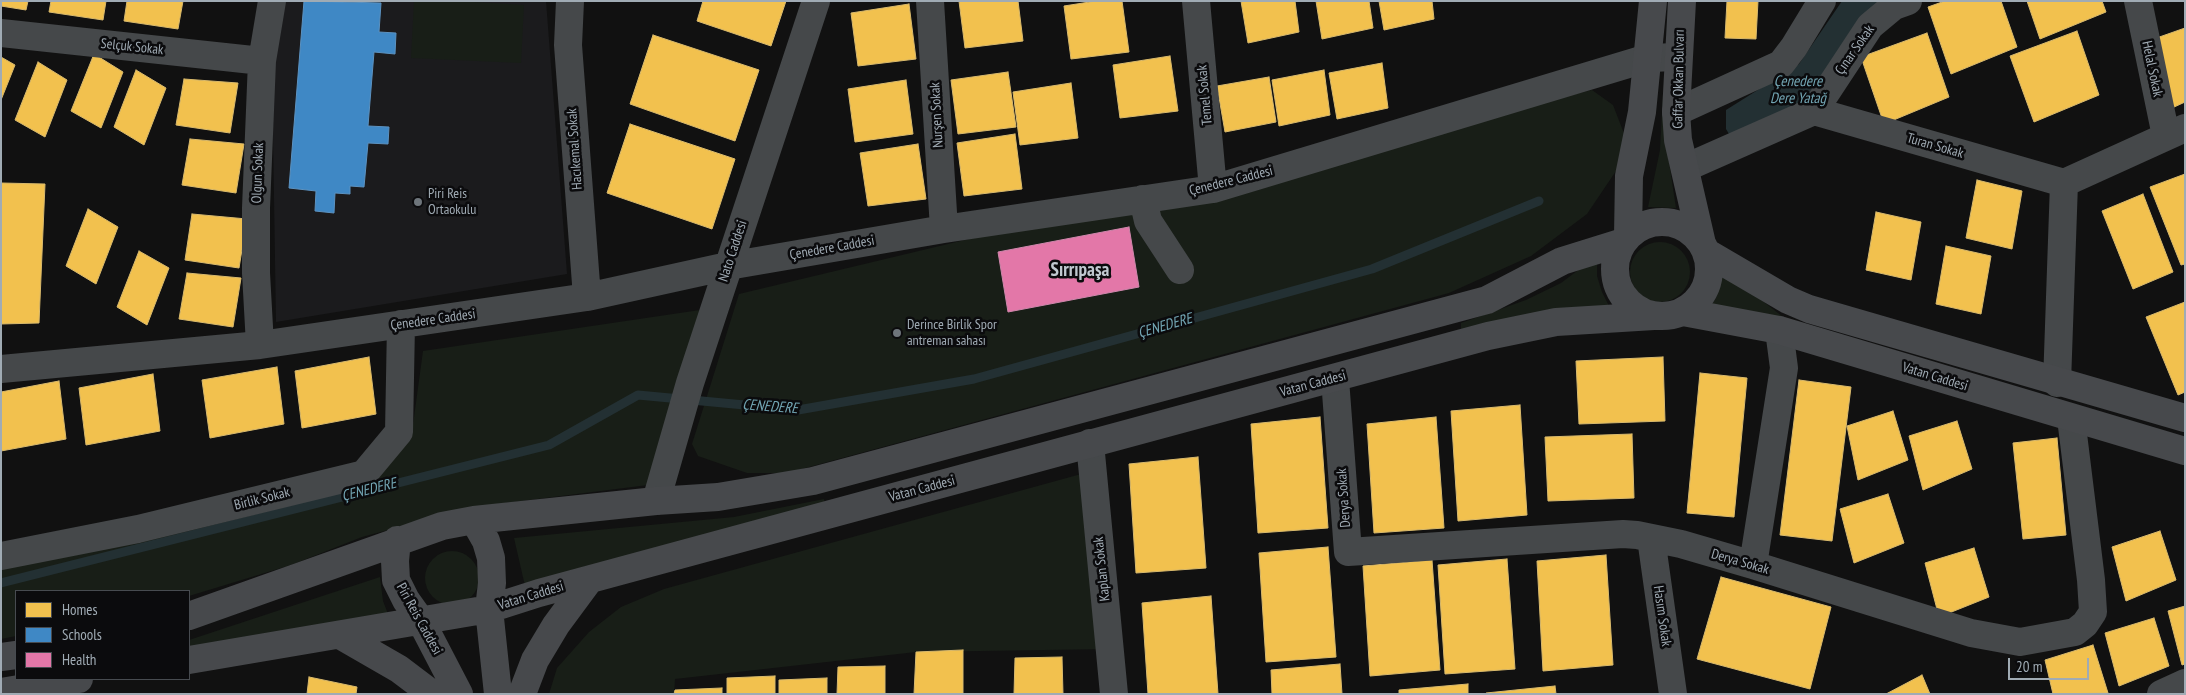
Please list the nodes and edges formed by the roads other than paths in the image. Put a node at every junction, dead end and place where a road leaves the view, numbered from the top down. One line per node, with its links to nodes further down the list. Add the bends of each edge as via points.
1 (272, 1): 14 (street, Olgun Sokak)
2 (570, 1): 27 (street, Hacıkemal Sokak, via 563,106)
3 (816, 1): 25 (street, Nato Caddesi)
4 (930, 1): 22 (street, Nurşen Sokak)
5 (1196, 1): 20 (street, Temel Sokak)
6 (1653, 1): 13 (main road)
7 (1682, 1): 12 (main road, Gaffar Okkan Bulvarı)
8 (1822, 1): 16 (street, via 1781,64)
9 (1908, 1): 15 (street, Çınar Sokak, via 1894,6 1870,26)
10 (2138, 1): 17 (street, Helal Sokak)
11 (1, 33): 14 (street, Selçuk Sokak)
12 (1678, 57): 13 (street, Çenedere Caddesi); 16 (main road, Gaffar Okkan Bulvarı)
13 (1648, 58): 20 (street, Çenedere Caddesi); 23 (main road, via 1642,112 1629,176)
14 (262, 61): 32 (street, Olgun Sokak, via 256,208)
15 (1814, 111): 18 (street); 19 (street, Turan Sokak)
16 (1676, 112): 18 (main road, Gaffar Okkan Bulvarı)
17 (2176, 132): 19 (street)
18 (1685, 168): 24 (main road, Gaffar Okkan Bulvarı)
19 (2064, 183): 35 (street)
20 (1213, 188): 21 (street, Çenedere Caddesi)
21 (1143, 200): 22 (street, Çenedere Caddesi); 26 (street, via 1148,222)
22 (944, 229): 25 (street, Çenedere Caddesi)
23 (1625, 239): 24 (main road, Vatan Caddesi, via 1639,228 1667,222 1692,233); 29 (main road, via 1616,257 1618,288 1639,311); 40 (main road, Vatan Caddesi, via 1562,261 1487,300 813,481 718,498)
24 (1704, 248): 28 (main road, via 1709,265 1708,279 1694,304); 35 (main road, Vatan Caddesi, via 1788,300 1809,309)
25 (728, 266): 27 (street, Çenedere Caddesi); 40 (street, Nato Caddesi)
26 (1180, 270)
27 (586, 297): 30 (street, Çenedere Caddesi)
28 (1683, 312): 29 (main road, Vatan Caddesi); 31 (main road, Vatan Caddesi)
29 (1654, 316): 34 (main road, Vatan Caddesi, via 1590,319 1527,328)
30 (401, 324): 32 (street, Çenedere Caddesi); 44 (street, Birlik Sokak, via 400,432 364,474 138,529)
31 (1779, 330): 37 (main road, Vatan Caddesi); 45 (street, via 1784,368)
32 (260, 345): 33 (street, Çenedere Caddesi)
33 (1, 369)
34 (1335, 379): 38 (main road, Vatan Caddesi); 42 (street, Derya Sokak, via 1348,552 1623,534)
35 (2057, 383): 36 (main road, Vatan Caddesi)
36 (2180, 414)
37 (2071, 418): 39 (main road, Vatan Caddesi); 45 (street, Derya Sokak, via 2093,612 2075,632 2035,640 2005,641)
38 (1090, 443): 46 (main road, Vatan Caddesi); 61 (street, Kaplan Sokak)
39 (2185, 451)
40 (656, 502): 41 (main road, Vatan Caddesi)
41 (474, 520): 43 (main road, Vatan Caddesi); 47 (main road, via 491,558)
42 (1651, 538): 45 (street, Derya Sokak); 62 (street, Hasım Sokak)
43 (397, 540): 48 (main road, Vatan Caddesi); 49 (main road, Piri Reis Caddesi, via 396,580)
44 (1, 556)
45 (1753, 565)
46 (590, 579): 47 (main road, Vatan Caddesi); 60 (main road, via 535,660)
47 (489, 610): 49 (main road, Vatan Caddesi); 59 (main road)
48 (190, 616)
49 (421, 621): 50 (main road, Vatan Caddesi); 58 (main road, Piri Reis Caddesi)
50 (340, 635): 53 (main road, Vatan Caddesi); 57 (main road, via 399,668)
51 (15, 655): 52 (main road)
52 (1, 658)
53 (190, 660)
54 (73, 680): 56 (main road)
55 (2185, 683): 63 (street)
56 (1, 692)
57 (432, 694)
58 (459, 694)
59 (498, 694)
60 (522, 694)
61 (1114, 694)
62 (1672, 694)
63 (2161, 694)

